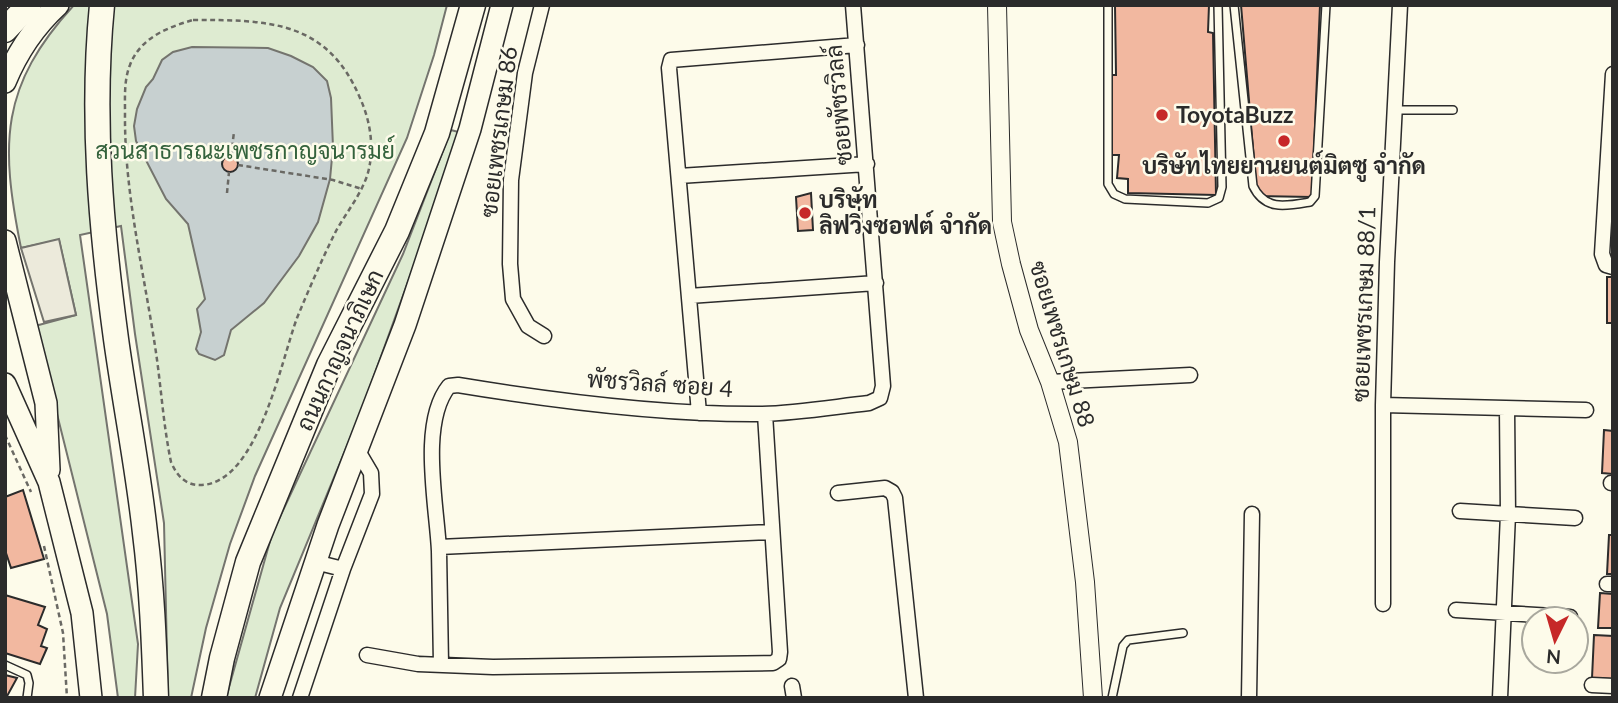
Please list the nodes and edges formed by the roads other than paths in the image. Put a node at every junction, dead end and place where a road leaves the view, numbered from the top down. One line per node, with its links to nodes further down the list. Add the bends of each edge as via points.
1 (29, 5): 14 (highway)
2 (58, 5): 17 (main road, via 16,56)
3 (102, 5): 60 (highway, via 97,89 100,199 145,533)
4 (473, 5): 61 (highway, ถนนกาญจนาภิเษก, via 437,133 397,231 329,365 248,562)
5 (502, 5): 37 (main road, via 449,194)
6 (542, 5): 27 (street, ซอยเพชรเกษม 86, via 525,73 511,180 510,264 513,299 528,326)
7 (853, 5): 15 (street, ซอยพัชรวิลล์)
8 (997, 5): 29 (street, ซอยเพชรเกษม 88, via 1002,222 1029,330)
9 (1108, 5): 10 (lane, via 1108,184 1125,200 1208,203 1219,198 1222,187)
10 (1218, 5)
11 (1234, 5): 12 (lane, via 1253,186 1258,197 1274,205 1310,202 1315,196)
12 (1326, 5)
13 (1400, 5): 18 (street, ซอยเพชรเกษม 88/1)
14 (5, 30)
15 (857, 45): 20 (street, ซอยพัชรวิลล์); 22 (street, via 671,60)
16 (1613, 74): 21 (street)
17 (5, 82)
18 (1396, 110): 19 (lane); 32 (street, ซอยเพชรเกษม 88/1)
19 (1453, 110)
20 (867, 164): 22 (street); 25 (street, ซอยพัชรวิลล์)
21 (1609, 165): 24 (street, via 1601,254 1606,265)
22 (679, 176): 26 (street)
23 (5, 241): 38 (main road, via 46,402)
24 (1613, 267)
25 (877, 283): 26 (street); 31 (street, ซอยพัชรวิลล์, via 883,386 880,398)
26 (689, 296): 35 (street)
27 (544, 336)
28 (1190, 375): 29 (street)
29 (1050, 382): 65 (street, ซอยเพชรเกษม 88, via 1068,442 1075,490)
30 (5, 384): 38 (main road)
31 (869, 404): 36 (street, พัชรวิลล์ ซอย 4)
32 (1382, 405): 33 (street); 48 (street, ซอยเพชรเกษม 88/1)
33 (1507, 409): 34 (street); 42 (street)
34 (1586, 410)
35 (699, 413): 36 (street, พัชรวิลล์ ซอย 4); 45 (street, พัชรวิลล์ ซอย 4, via 449,386 439,406 432,446)
36 (765, 414): 44 (street)
37 (358, 450): 46 (main road); 47 (street, via 370,473 372,494)
38 (49, 482): 59 (main road, via 82,613)
39 (838, 493): 64 (street, via 885,488 895,498)
40 (1460, 511): 42 (street)
41 (1252, 514): 67 (street)
42 (1508, 514): 43 (street); 50 (street)
43 (1575, 519)
44 (772, 532): 45 (street); 54 (street, via 780,652 773,663)
45 (439, 547): 54 (street)
46 (315, 562): 47 (street); 62 (main road)
47 (343, 569): 63 (street)
48 (1383, 604)
49 (1456, 610): 50 (street)
50 (1503, 612): 51 (street); 68 (street)
51 (1520, 613)
52 (1184, 633): 66 (lane, via 1128,640)
53 (367, 655): 54 (street)
54 (441, 664)
55 (5, 665): 58 (lane, via 27,675)
56 (1592, 685): 57 (street)
57 (1613, 686)
58 (27, 698)
59 (91, 698)
60 (156, 698)
61 (214, 698)
62 (270, 698)
63 (300, 698)
64 (916, 698)
65 (1093, 698)
66 (1112, 698)
67 (1249, 698)
68 (1500, 698)

